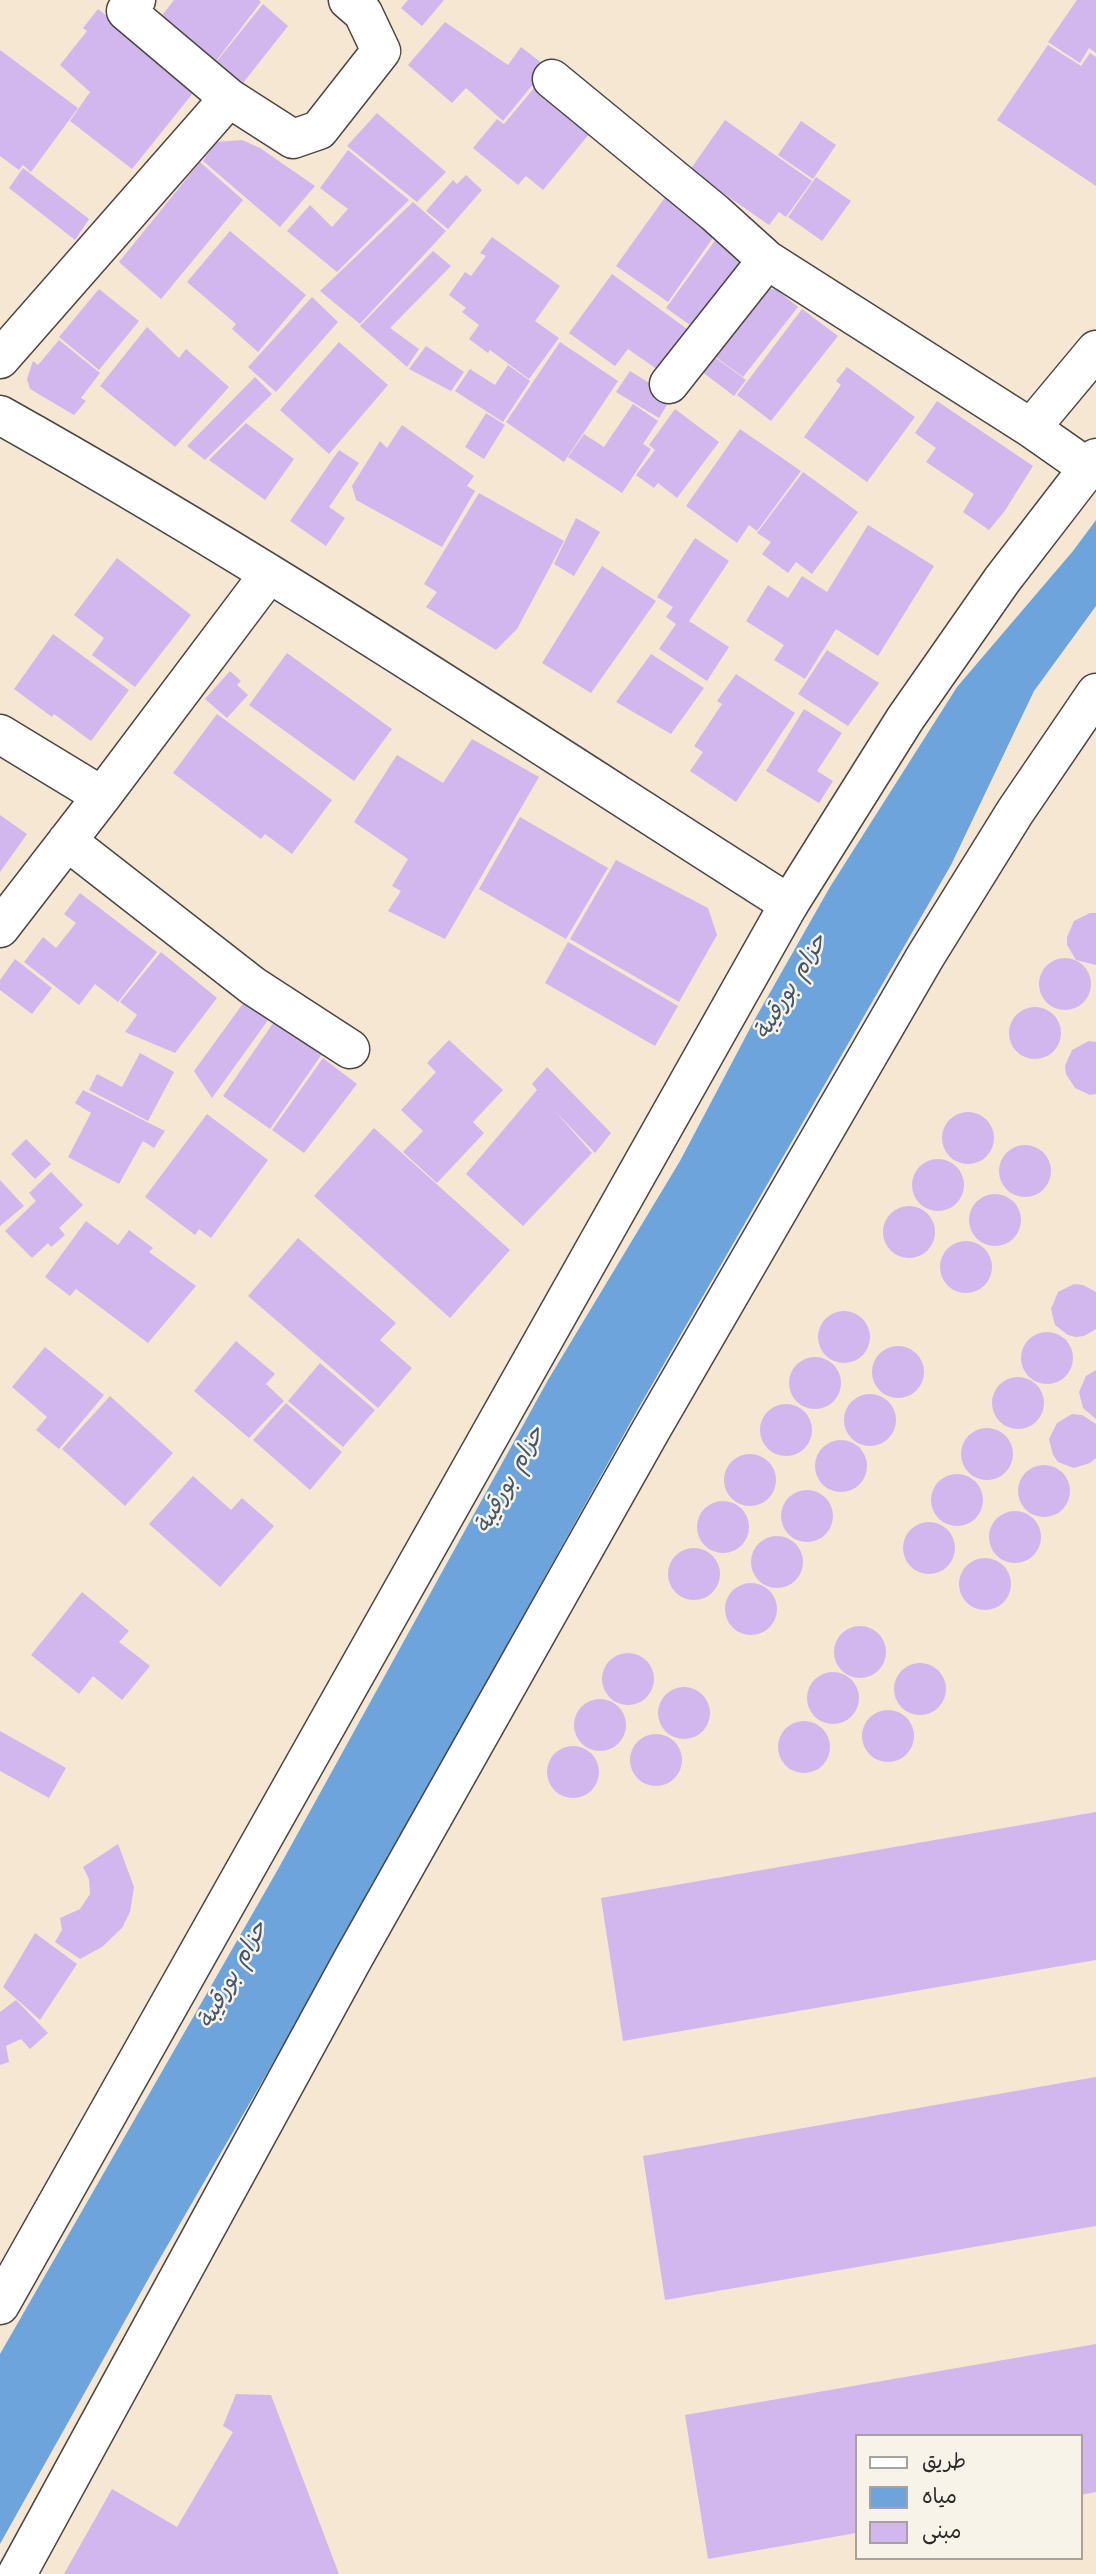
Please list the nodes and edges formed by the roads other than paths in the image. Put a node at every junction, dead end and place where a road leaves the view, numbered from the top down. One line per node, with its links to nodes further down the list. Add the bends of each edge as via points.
1 (136, 0): 4 (main road, via 127,11)
2 (348, 0): 4 (main road, via 363,13 381,51 318,130 293,139)
3 (552, 79): 5 (main road)
4 (229, 98): 7 (main road)
5 (767, 260): 8 (main road); 10 (main road)
6 (1096, 350): 10 (main road)
7 (0, 359)
8 (669, 384)
9 (0, 415): 12 (main road)
10 (1031, 428): 11 (main road)
11 (1092, 463): 17 (main road, via 1002,580 905,719)
12 (269, 574): 15 (main road); 17 (main road)
13 (1096, 693): 21 (main road, via 925,957 651,1430 354,1957)
14 (0, 734): 15 (main road)
15 (102, 796): 16 (main road)
16 (67, 841): 18 (main road); 19 (main road, via 253,985)
17 (789, 904): 20 (main road)
18 (0, 928)
19 (350, 1049)
20 (0, 2305)
21 (17, 2574)

